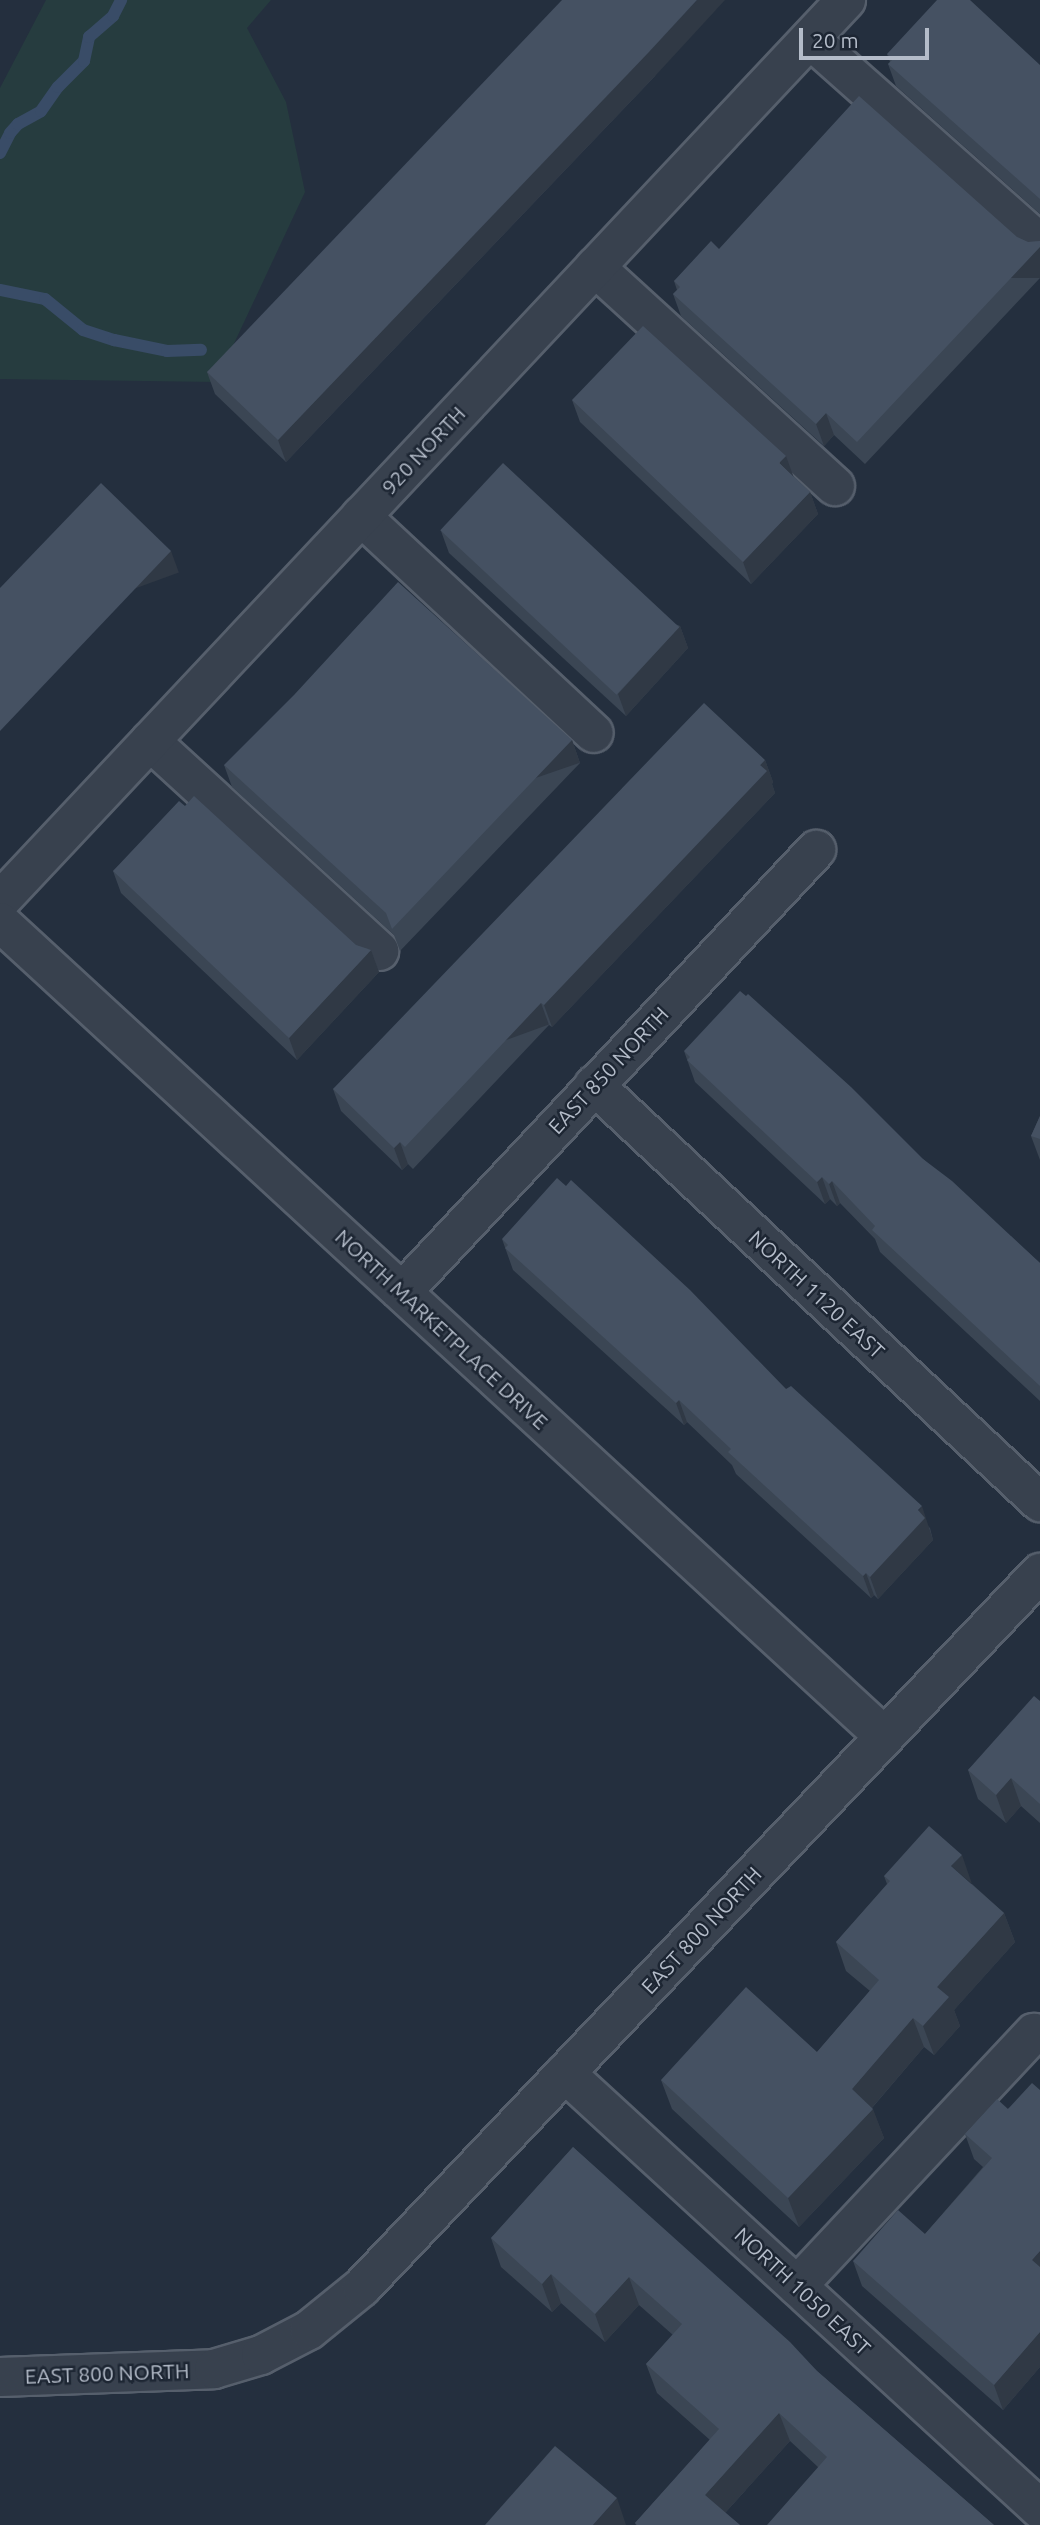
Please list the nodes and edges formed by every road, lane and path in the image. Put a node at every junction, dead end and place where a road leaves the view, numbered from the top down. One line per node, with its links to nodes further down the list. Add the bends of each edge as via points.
1 (846, 0): 2 (street, 920 NORTH)
2 (810, 39): 3 (street); 4 (street, 920 NORTH)
3 (1040, 243)
4 (595, 267): 5 (street); 6 (street, 920 NORTH)
5 (835, 486)
6 (361, 516): 7 (street); 8 (street, 920 NORTH)
7 (594, 733)
8 (150, 741): 10 (street, 920 NORTH); 12 (street)
9 (816, 850): 13 (street, EAST 850 NORTH)
10 (0, 901)
11 (0, 922): 14 (street, NORTH MARKETPLACE DRIVE)
12 (379, 951)
13 (594, 1085): 14 (street, EAST 850 NORTH); 15 (street, NORTH 1120 EAST)
14 (401, 1292): 17 (street, NORTH MARKETPLACE DRIVE)
15 (1040, 1502)
16 (1040, 1573): 17 (street, EAST 800 NORTH)
17 (884, 1736): 19 (street, EAST 800 NORTH)
18 (1034, 2033): 20 (street)
19 (565, 2073): 20 (street, NORTH 1050 EAST); 21 (street, EAST 800 NORTH, via 362,2287 309,2330 261,2355 214,2369)
20 (797, 2286): 22 (street, NORTH 1050 EAST)
21 (0, 2377)
22 (1040, 2509)

